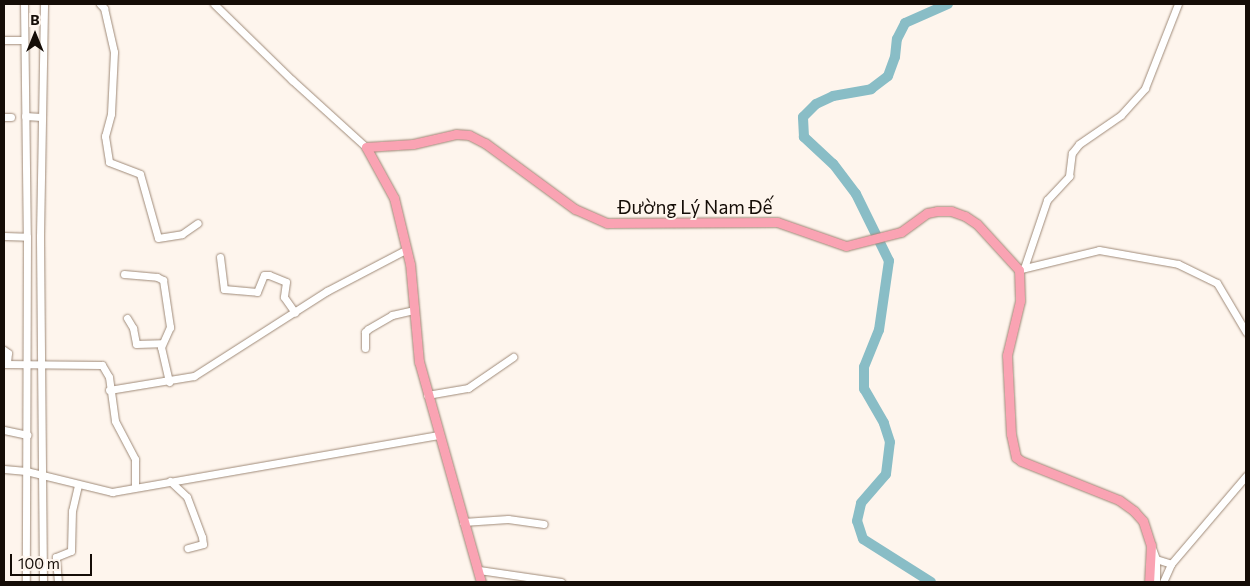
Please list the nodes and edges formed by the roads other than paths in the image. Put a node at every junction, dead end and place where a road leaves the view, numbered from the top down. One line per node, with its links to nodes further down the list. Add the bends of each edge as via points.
1 (24, 4): 8 (street)
2 (44, 4): 10 (street)
3 (112, 4): 6 (street)
4 (1178, 4): 17 (street, via 1145,88 1121,115 1079,144 1072,153 1068,176 1047,200)
5 (218, 5): 11 (street, via 292,80)
6 (102, 6): 12 (street, via 114,52 111,114 105,136 109,162 140,174 158,238 182,234)
7 (4, 40): 8 (street)
8 (24, 40): 9 (street)
9 (25, 116): 10 (street); 14 (street)
10 (41, 117): 29 (street)
11 (366, 147): 15 (main road, via 391,191); 17 (main road, Đường Lý Nam Đế, via 469,135 485,143 575,209 607,223 777,222 840,246 865,244 897,233 927,213 952,211 977,224)
12 (198, 223)
13 (4, 236): 14 (street)
14 (27, 237): 28 (street)
15 (407, 249): 19 (main road); 20 (street, via 352,276)
16 (220, 257): 20 (street, via 224,289 257,292 264,275 269,275 286,282 285,300)
17 (1021, 269): 22 (street, via 1099,250 1178,264 1217,283); 45 (main road, via 1020,301 1007,354 1011,434 1016,457 1127,505 1143,521)
18 (124, 274): 23 (street, via 163,279 170,327)
19 (414, 310): 24 (street, via 392,315 368,329); 32 (main road, via 419,362)
20 (295, 313): 30 (street, via 199,374)
21 (126, 318): 23 (street, via 133,328 136,344)
22 (1246, 332)
23 (162, 343): 30 (street)
24 (365, 348)
25 (4, 350): 27 (street, via 8,353)
26 (513, 357): 32 (street, via 468,388)
27 (5, 363): 28 (street)
28 (27, 364): 29 (street); 35 (street)
29 (41, 364): 31 (street, via 102,365 109,377); 38 (street)
30 (169, 382): 31 (street)
31 (109, 390): 42 (street, via 116,421 135,459)
32 (427, 395): 34 (main road)
33 (4, 430): 35 (street)
34 (438, 435): 40 (street); 43 (main road)
35 (26, 436): 37 (street)
36 (4, 469): 37 (street)
37 (26, 471): 38 (street); 50 (street)
38 (40, 474): 41 (street); 51 (street)
39 (1246, 476): 48 (street)
40 (170, 481): 42 (street); 46 (street, via 187,497 202,537 203,544)
41 (78, 486): 42 (street, via 112,492); 52 (street, via 72,511 71,551 56,557)
42 (135, 486)
43 (464, 522): 44 (street, via 508,519); 49 (main road)
44 (544, 524)
45 (1151, 545): 47 (street); 55 (main road)
46 (188, 548)
47 (1156, 559): 48 (street); 56 (street)
48 (1171, 564): 57 (street)
49 (478, 570): 53 (main road); 54 (street)
50 (26, 582)
51 (42, 582)
52 (58, 582)
53 (482, 582)
54 (561, 582)
55 (1149, 582)
56 (1156, 582)
57 (1162, 582)

